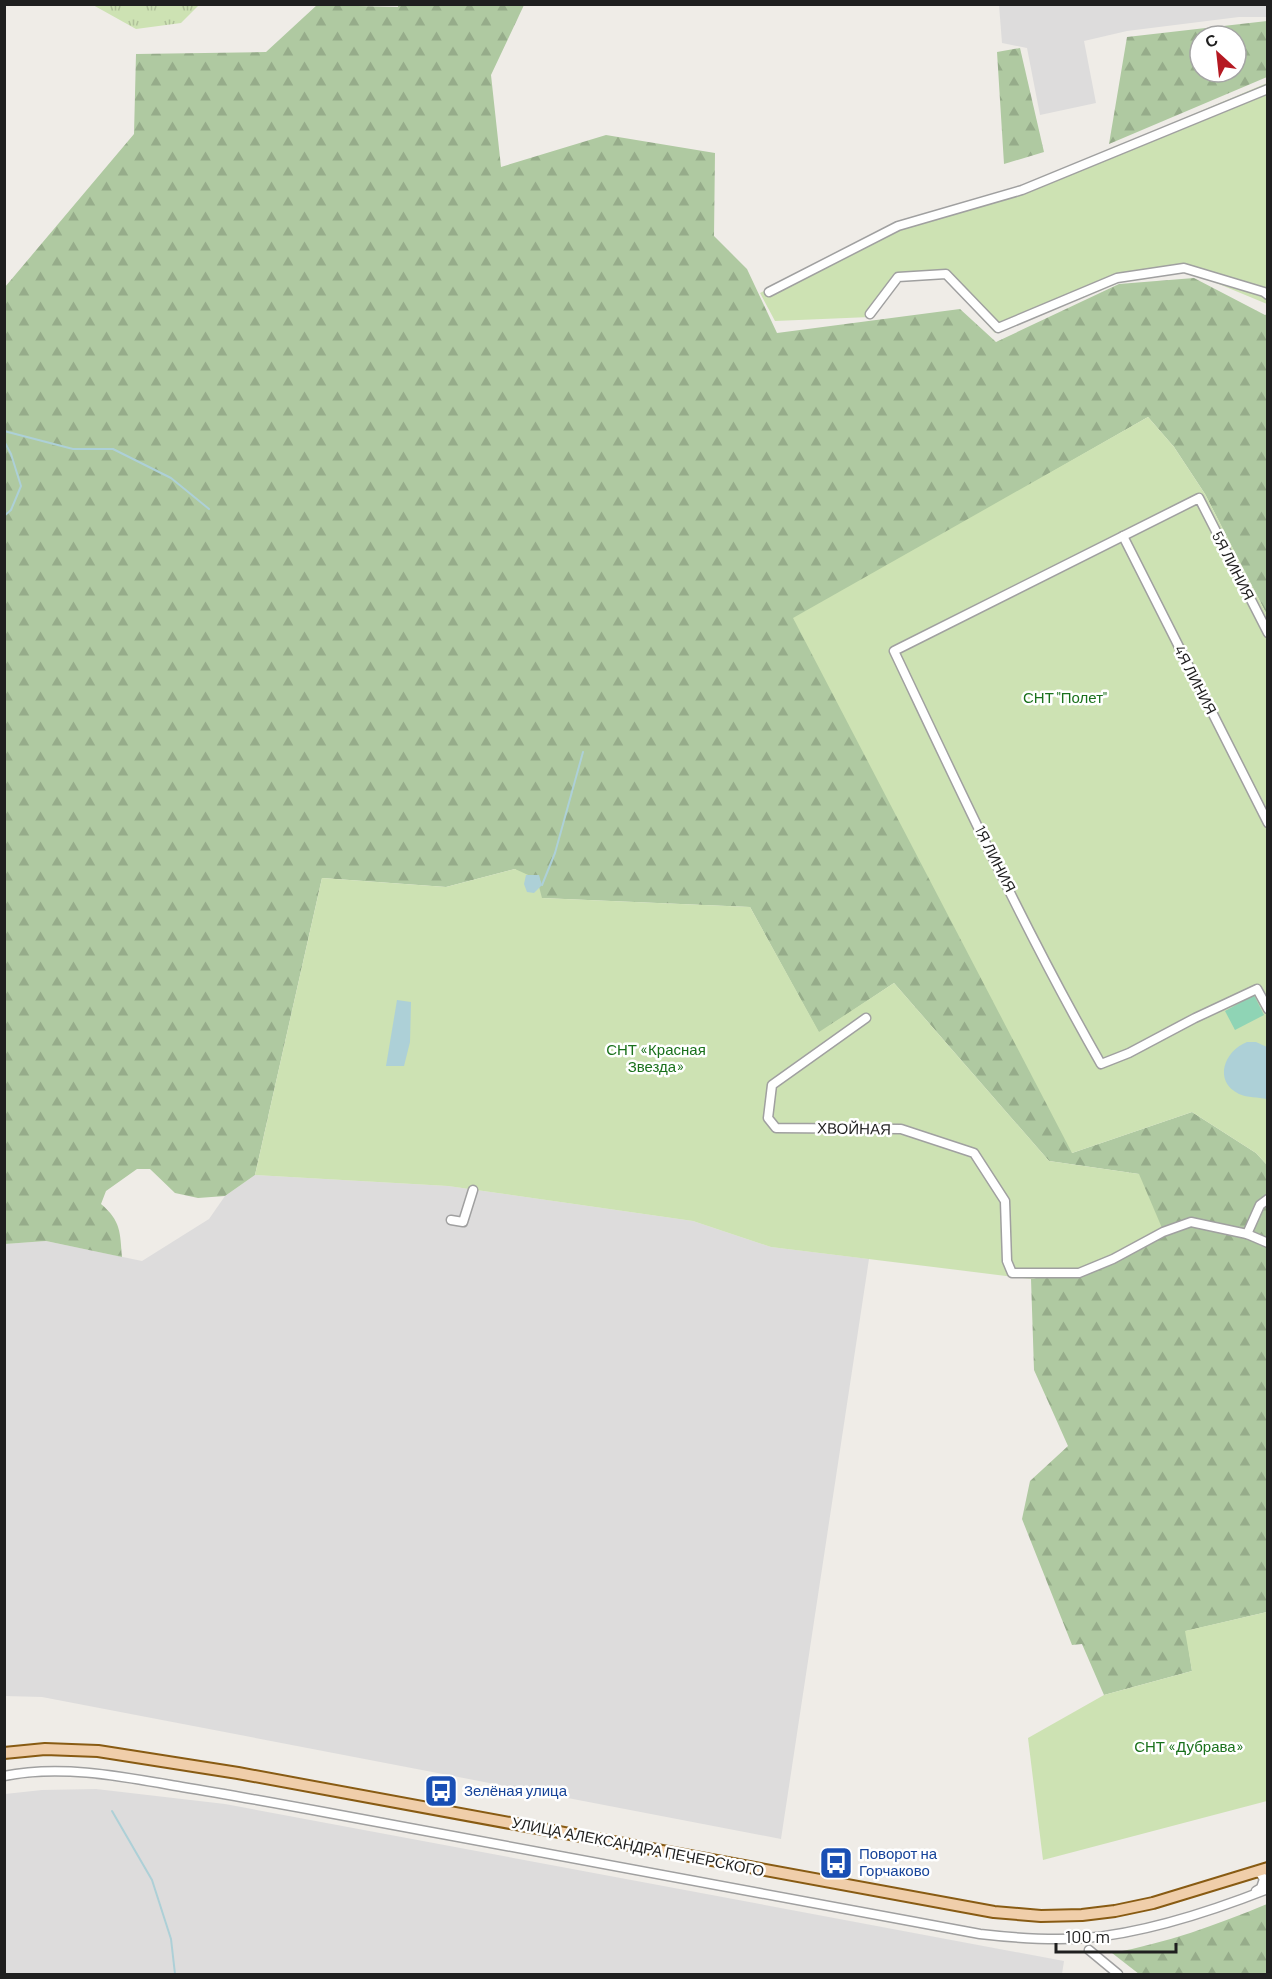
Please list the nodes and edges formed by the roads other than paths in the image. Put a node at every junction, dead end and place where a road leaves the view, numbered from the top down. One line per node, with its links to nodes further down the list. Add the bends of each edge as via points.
1 (1268, 89): 2 (street, via 1022,190 898,226)
2 (769, 292)
3 (1268, 295): 4 (street, via 1184,268 1117,278 998,328 946,274 898,277)
4 (870, 314)
5 (1123, 536): 6 (street, 5Я ЛИНИЯ, via 1198,498); 7 (street, 4Я ЛИНИЯ); 8 (street, 1Я ЛИНИЯ, via 894,651 981,833 1101,1064 1257,988)
6 (1268, 633)
7 (1268, 823)
8 (1268, 1009)
9 (866, 1018): 13 (street, ХВОЙНАЯ, via 772,1085 768,1118 776,1128 901,1129 974,1153 1005,1201 1007,1262 1012,1273 1078,1273 1191,1222)
10 (473, 1190): 12 (street, via 463,1222)
11 (1268, 1199): 13 (street, via 1260,1205)
12 (451, 1220)
13 (1247, 1234): 14 (street)
14 (1268, 1243)
15 (4, 1753): 18 (main road, УЛИЦА АЛЕКСАНДРА ПЕЧЕРСКОГО, via 45,1749 98,1751 226,1771 994,1912 1041,1916 1115,1911)
16 (4, 1776): 20 (street, via 57,1772 157,1783 1016,1938 1056,1940 1112,1934 1189,1916)
17 (1268, 1868): 18 (main road, УЛИЦА АЛЕКСАНДРА ПЕЧЕРСКОГО)
18 (1256, 1872): 20 (street, via 1263,1875 1263,1883)
19 (1268, 1888): 20 (street)
20 (1249, 1896)
21 (1089, 1950): 22 (street)
22 (1118, 1974)

